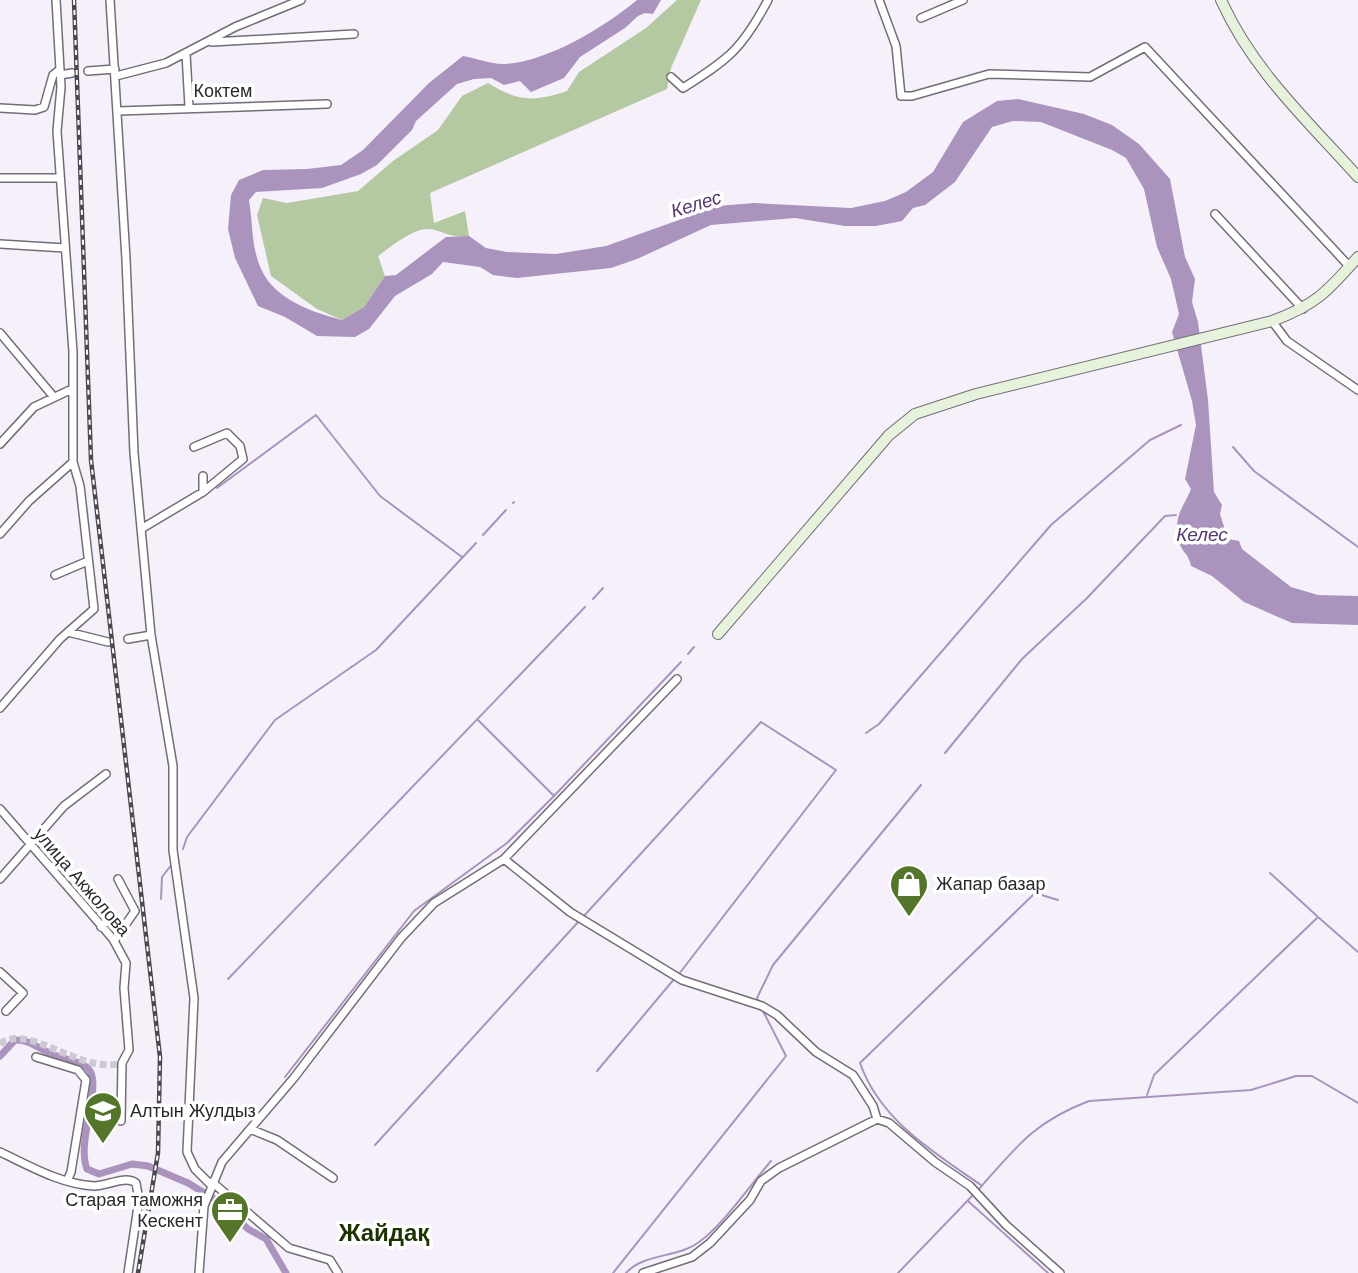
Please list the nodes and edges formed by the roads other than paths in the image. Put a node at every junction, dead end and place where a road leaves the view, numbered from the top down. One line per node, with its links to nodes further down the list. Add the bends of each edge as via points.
1 (56, 0): 13 (street)
2 (110, 0): 15 (street)
3 (301, 0): 10 (street)
4 (768, 0): 16 (street, via 738,49 721,63 682,88)
5 (879, 0): 28 (street, via 896,46 901,96 989,74 1090,77 1145,47)
6 (963, 0): 8 (street)
7 (1221, 0): 21 (street, via 1238,38 1264,73)
8 (921, 18)
9 (354, 34): 10 (street)
10 (208, 42): 11 (street)
11 (186, 54): 15 (street, via 166,63); 18 (street)
12 (88, 71): 15 (street)
13 (59, 73): 14 (street); 19 (street, via 52,75 44,107); 23 (street)
14 (72, 73)
15 (115, 73): 20 (street)
16 (671, 77)
17 (327, 104): 18 (street, Коктем)
18 (189, 106): 20 (street, Коктем)
19 (0, 108)
20 (118, 111): 40 (street, via 129,382)
21 (1358, 176)
22 (0, 178): 23 (street)
23 (60, 178): 26 (street)
24 (1214, 214): 29 (street)
25 (0, 244): 26 (street)
26 (65, 248): 32 (street)
27 (1358, 257): 28 (street)
28 (1349, 267): 29 (street)
29 (1303, 310): 30 (street)
30 (1272, 321): 33 (street, via 1287,341); 45 (street, via 976,394 915,414 889,435)
31 (0, 333): 34 (street)
32 (72, 389): 34 (street); 37 (street)
33 (1358, 390)
34 (53, 396): 35 (street, via 34,407)
35 (0, 444)
36 (194, 447): 39 (street, via 227,433 243,455 242,462)
37 (74, 463): 41 (street, via 29,500); 42 (street)
38 (203, 475): 39 (street)
39 (204, 492): 40 (street)
40 (141, 529): 46 (street)
41 (0, 534)
42 (88, 561): 43 (street); 44 (street, via 94,609)
43 (55, 575)
44 (68, 632): 48 (street); 50 (street)
45 (718, 634)
46 (151, 635): 47 (street); 69 (street, via 173,766 173,850 194,998 187,1152)
47 (128, 639)
48 (108, 642)
49 (677, 679): 54 (street)
50 (0, 708)
51 (106, 774): 53 (street, via 74,796)
52 (0, 809): 53 (street, улица Акжолова)
53 (30, 846): 55 (street); 58 (street, улица Акжолова)
54 (504, 859): 63 (street, via 570,912 682,980 777,1015 816,1052 853,1075); 65 (street, via 450,891 417,918)
55 (0, 879)
56 (118, 879): 59 (street, via 135,911)
57 (111, 917): 58 (street)
58 (101, 927): 59 (street, улица Акжолова)
59 (114, 941): 64 (street, улица Акжолова, via 126,963 129,1050 122,1062)
60 (0, 972): 61 (street, via 23,993)
61 (6, 1011)
62 (36, 1057): 68 (street, via 78,1070 86,1080)
63 (877, 1119): 73 (street, via 761,1181 750,1200 692,1257); 74 (street, via 889,1123 970,1186 998,1218)
64 (121, 1121)
65 (250, 1129): 67 (street, via 277,1140); 69 (street, via 222,1162)
66 (0, 1152): 68 (street)
67 (332, 1178)
68 (67, 1181): 70 (street, via 102,1185 128,1179 136,1183 139,1200)
69 (211, 1186): 71 (street, via 204,1206); 72 (street, via 289,1248 330,1260)
70 (128, 1273)
71 (199, 1273)
72 (338, 1273)
73 (643, 1273)
74 (1060, 1273)

